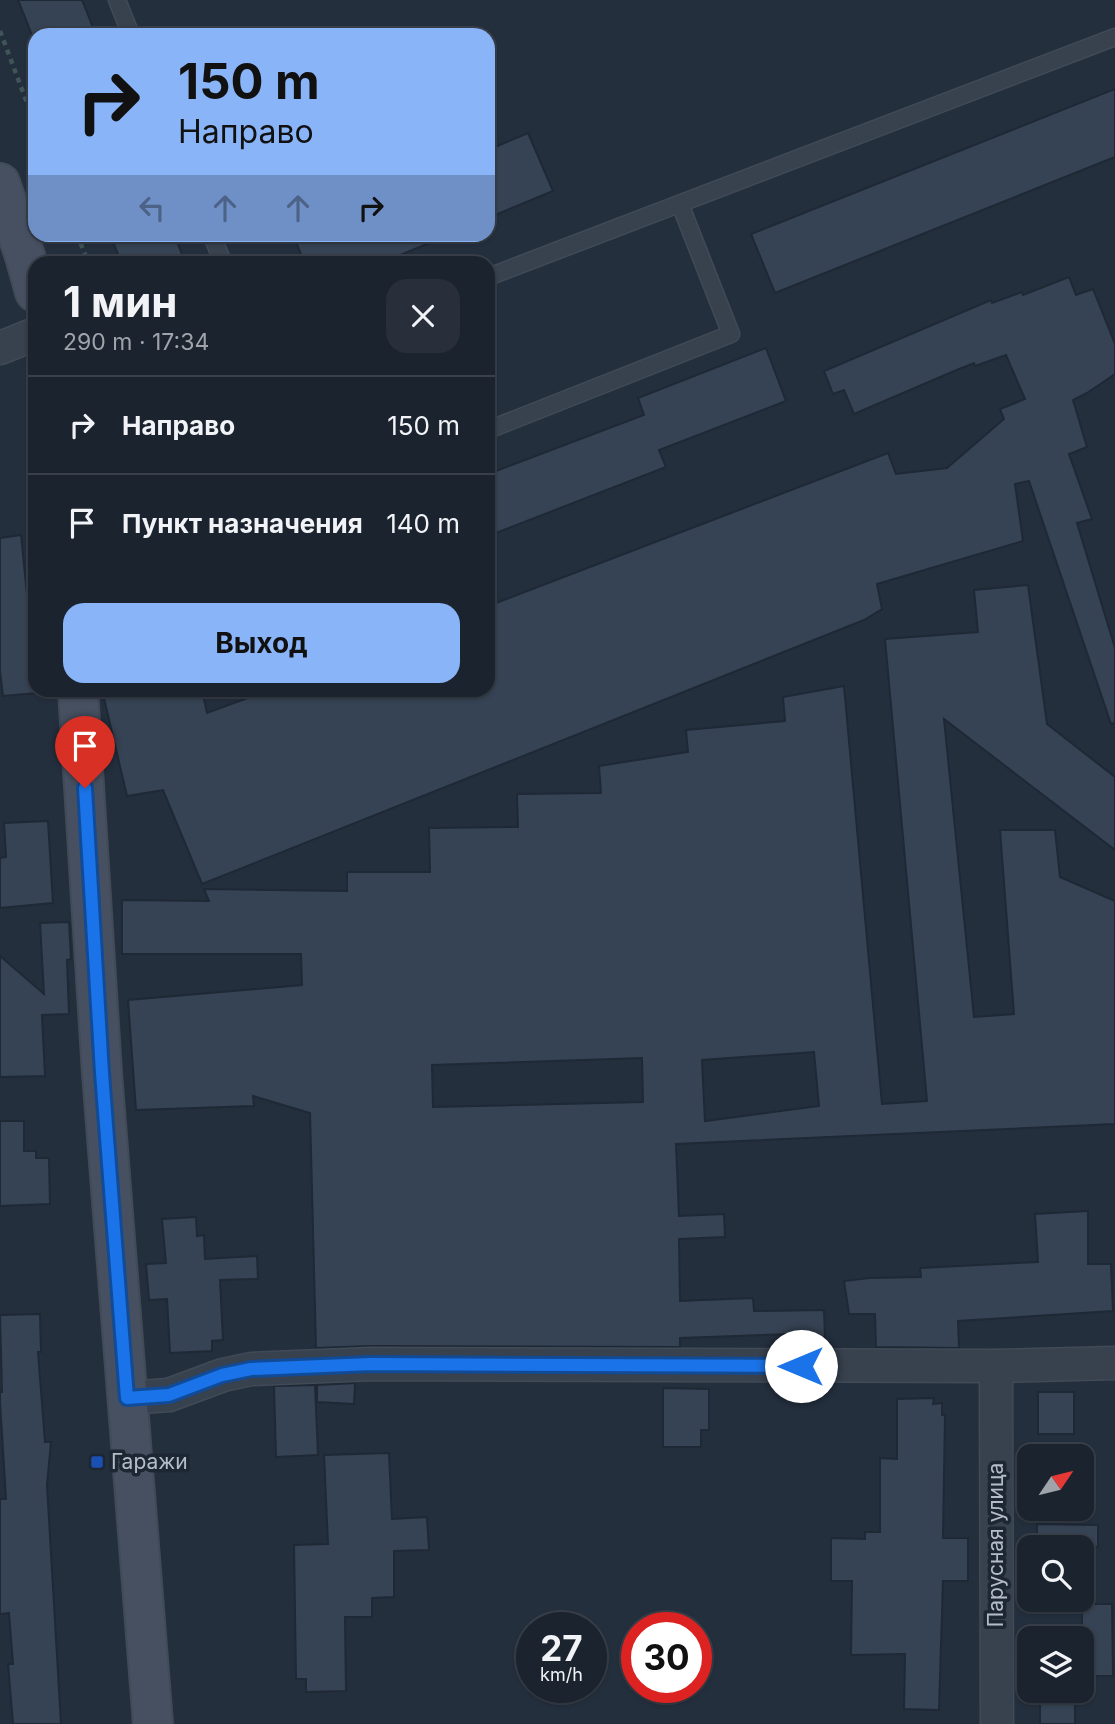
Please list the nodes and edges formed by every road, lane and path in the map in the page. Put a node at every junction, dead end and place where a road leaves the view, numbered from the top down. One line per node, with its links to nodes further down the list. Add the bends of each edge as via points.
1 (117, 0): 2 (lane)
2 (128, 28)
3 (0, 32): 5 (path)
4 (1115, 37): 7 (lane)
5 (28, 106)
6 (0, 183): 8 (main road)
7 (680, 204): 9 (lane); 12 (lane, via 732,334)
8 (28, 267)
9 (495, 273)
10 (28, 337): 11 (street)
11 (0, 348)
12 (495, 427)
13 (78, 697): 16 (main road)
14 (1115, 1363): 15 (street)
15 (996, 1366): 16 (street, via 371,1364 251,1369 169,1395); 18 (street, Парусная улица)
16 (127, 1398): 17 (main road)
17 (153, 1724)
18 (997, 1724)

